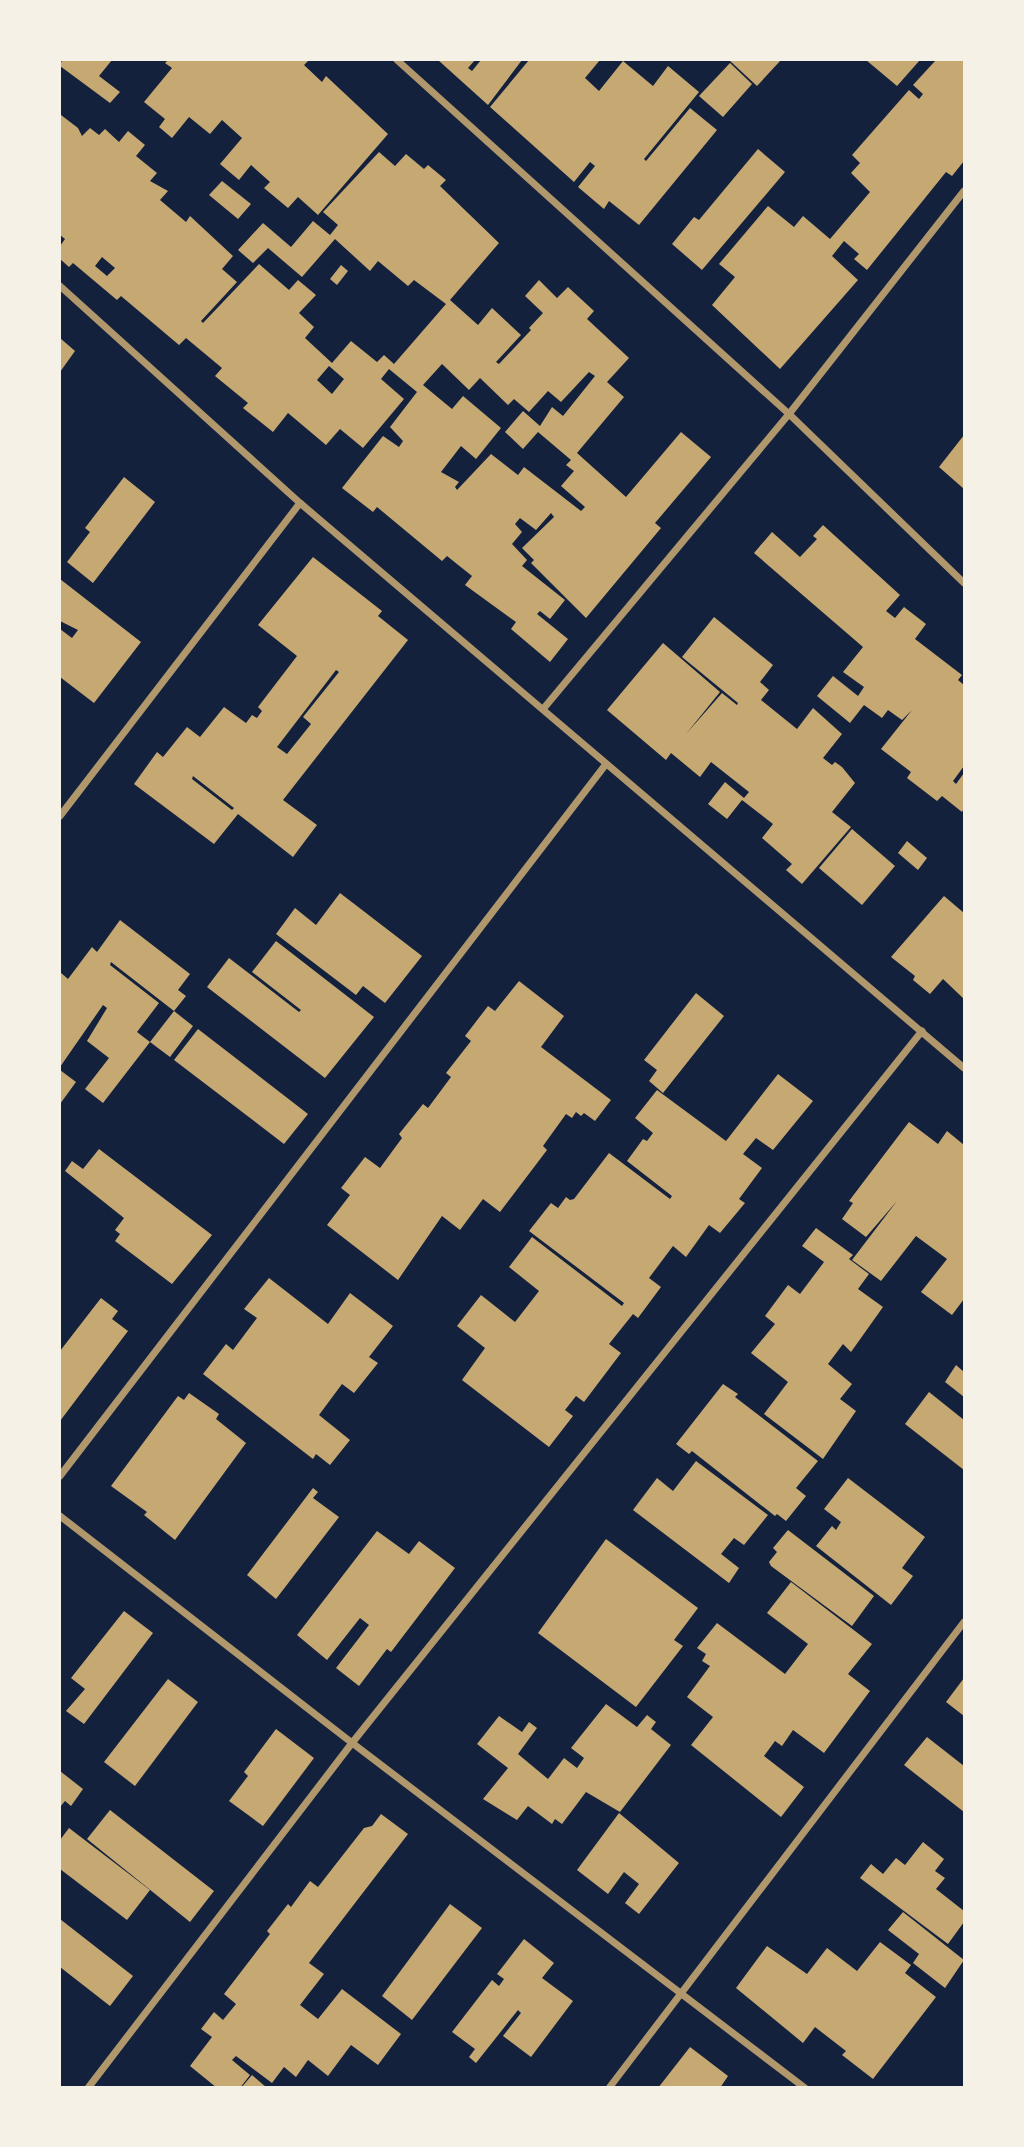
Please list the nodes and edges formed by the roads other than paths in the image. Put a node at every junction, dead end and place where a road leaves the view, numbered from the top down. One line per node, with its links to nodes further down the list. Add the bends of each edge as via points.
1 (397, 60): 4 (street)
2 (964, 191): 4 (street)
3 (60, 286): 5 (street)
4 (789, 414): 6 (street); 7 (street)
5 (300, 503): 7 (street); 9 (street)
6 (964, 583)
7 (544, 708): 8 (street)
8 (606, 764): 10 (street); 12 (street)
9 (60, 816)
10 (922, 1031): 11 (street); 15 (street)
11 (964, 1068)
12 (60, 1476)
13 (60, 1516): 15 (street)
14 (964, 1622): 16 (street)
15 (352, 1743): 16 (street); 17 (street)
16 (682, 1994): 18 (street); 19 (street)
17 (88, 2088)
18 (609, 2088)
19 (805, 2088)

